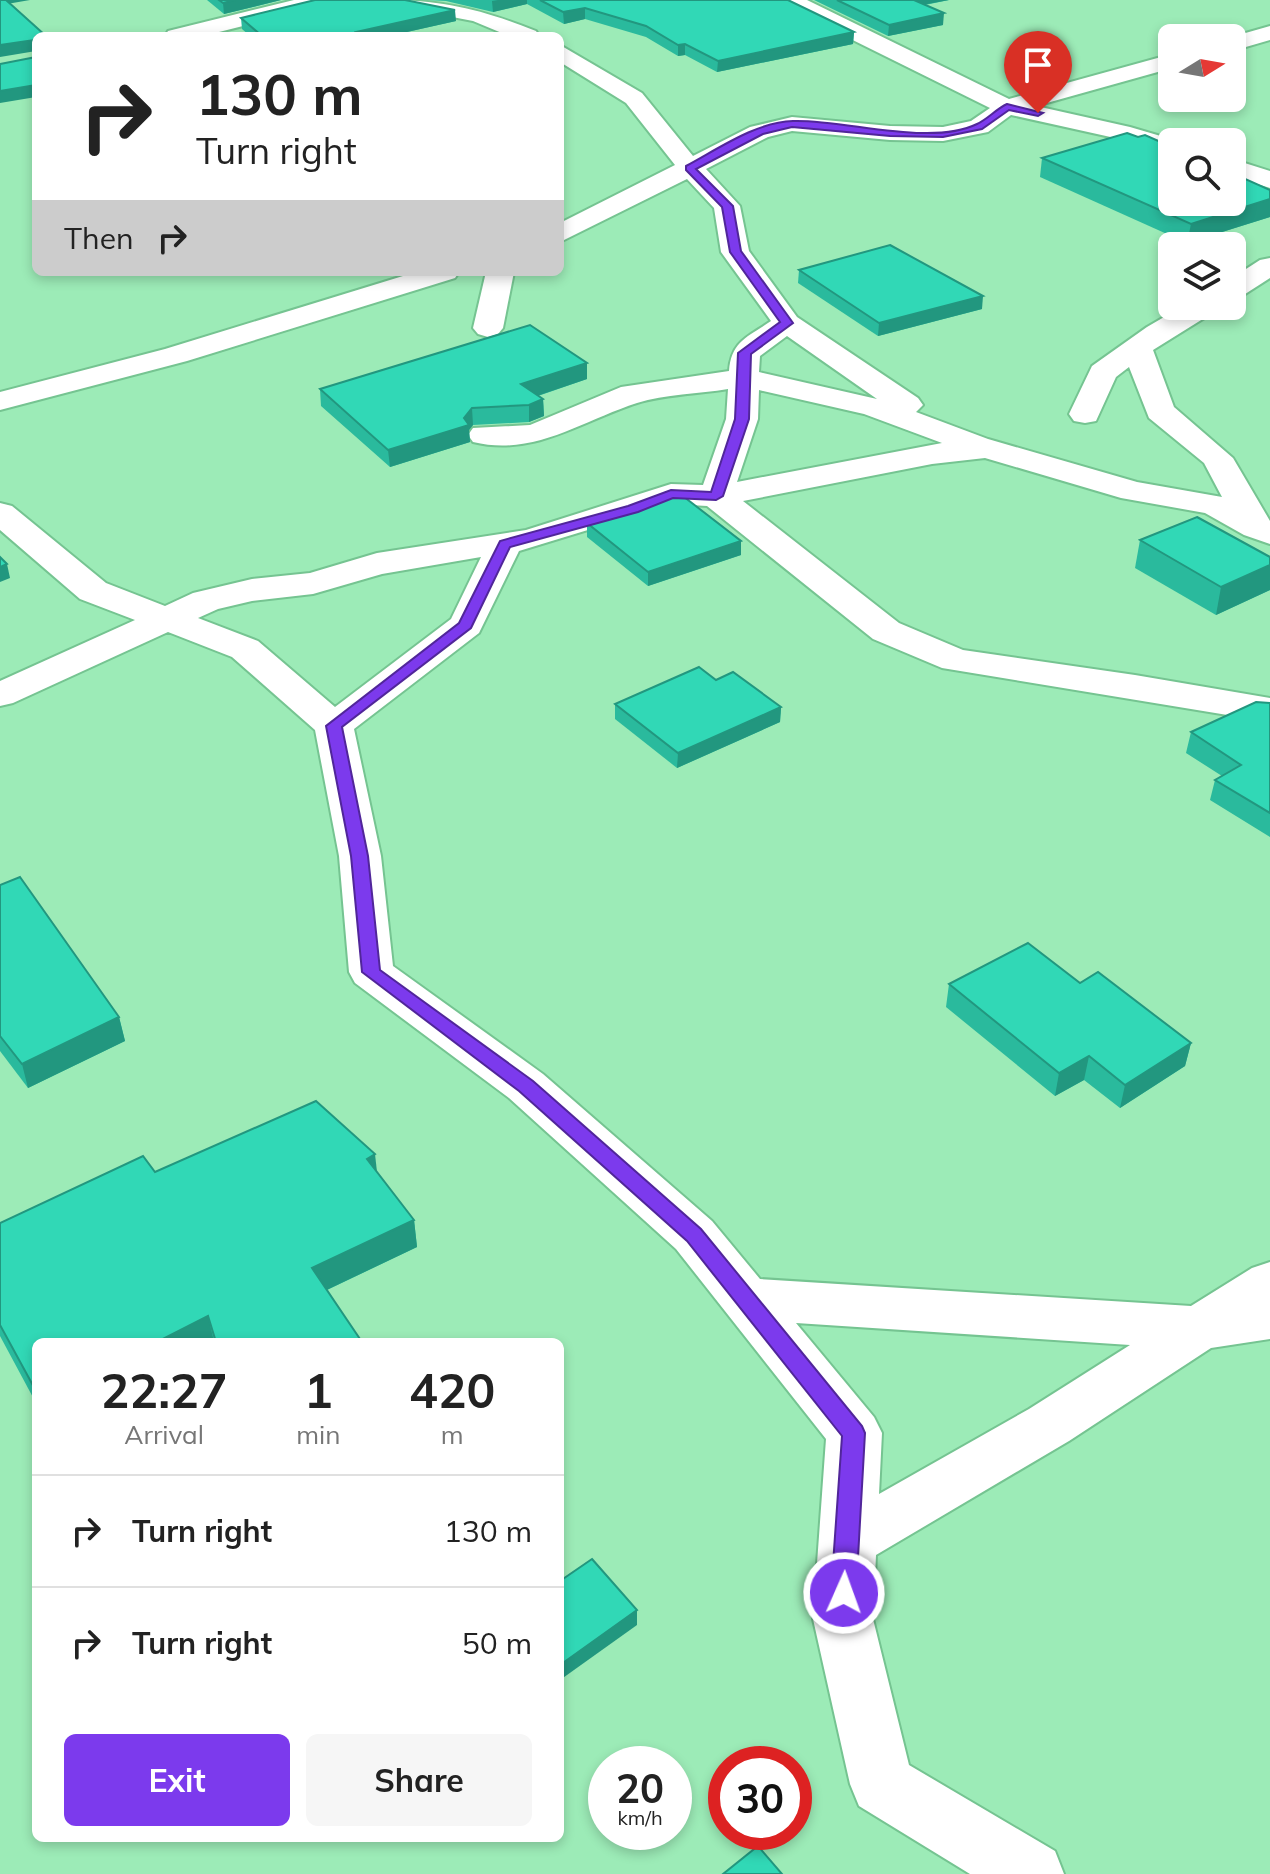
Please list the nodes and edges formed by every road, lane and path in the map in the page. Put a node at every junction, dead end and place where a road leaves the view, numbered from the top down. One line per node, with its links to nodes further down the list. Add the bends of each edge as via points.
1 (320, 0): 4 (street)
2 (398, 0): 5 (street, via 479,16)
3 (790, 0): 10 (street)
4 (192, 32)
5 (518, 32)
6 (1270, 33): 7 (street)
7 (1246, 40)
8 (564, 54): 12 (street, via 634,98)
9 (1158, 65): 10 (street)
10 (1007, 107): 11 (street); 12 (street, via 979,127 943,134 792,124 759,132)
11 (1158, 143)
12 (690, 168): 15 (street); 21 (street, via 727,206 735,252)
13 (1246, 172): 14 (street)
14 (1270, 180)
15 (564, 232)
16 (1270, 266): 19 (street)
17 (432, 276): 25 (street, via 176,355)
18 (499, 276): 22 (street)
19 (1246, 281)
20 (1182, 320): 23 (street)
21 (787, 323): 24 (street, via 745,353); 28 (street, via 890,396)
22 (488, 328)
23 (1137, 348): 26 (street, via 1103,372); 31 (street, via 1160,411 1217,458)
24 (744, 378): 27 (street, via 632,394 535,434); 28 (street, via 873,407); 29 (street, via 742,419)
25 (0, 401)
26 (1085, 414)
27 (484, 435)
28 (986, 448): 29 (street); 31 (street, via 1133,491 1214,505)
29 (716, 496): 32 (street, via 671,494); 35 (street, via 886,631 955,660)
30 (0, 513): 33 (street, via 93,591)
31 (1264, 533)
32 (505, 544): 33 (street, via 237,593 206,601); 36 (street, via 466,625)
33 (167, 621): 34 (street); 36 (street, via 245,649)
34 (0, 695)
35 (1270, 710)
36 (334, 726): 38 (street, via 360,856 371,972 526,1086 694,1235)
37 (1270, 1282): 40 (street)
38 (746, 1299): 40 (street); 41 (street, via 854,1433)
39 (1270, 1318): 40 (street)
40 (1200, 1328): 41 (street, via 1049,1425)
41 (846, 1543): 42 (street, via 843,1619 882,1784)
42 (1031, 1874)

